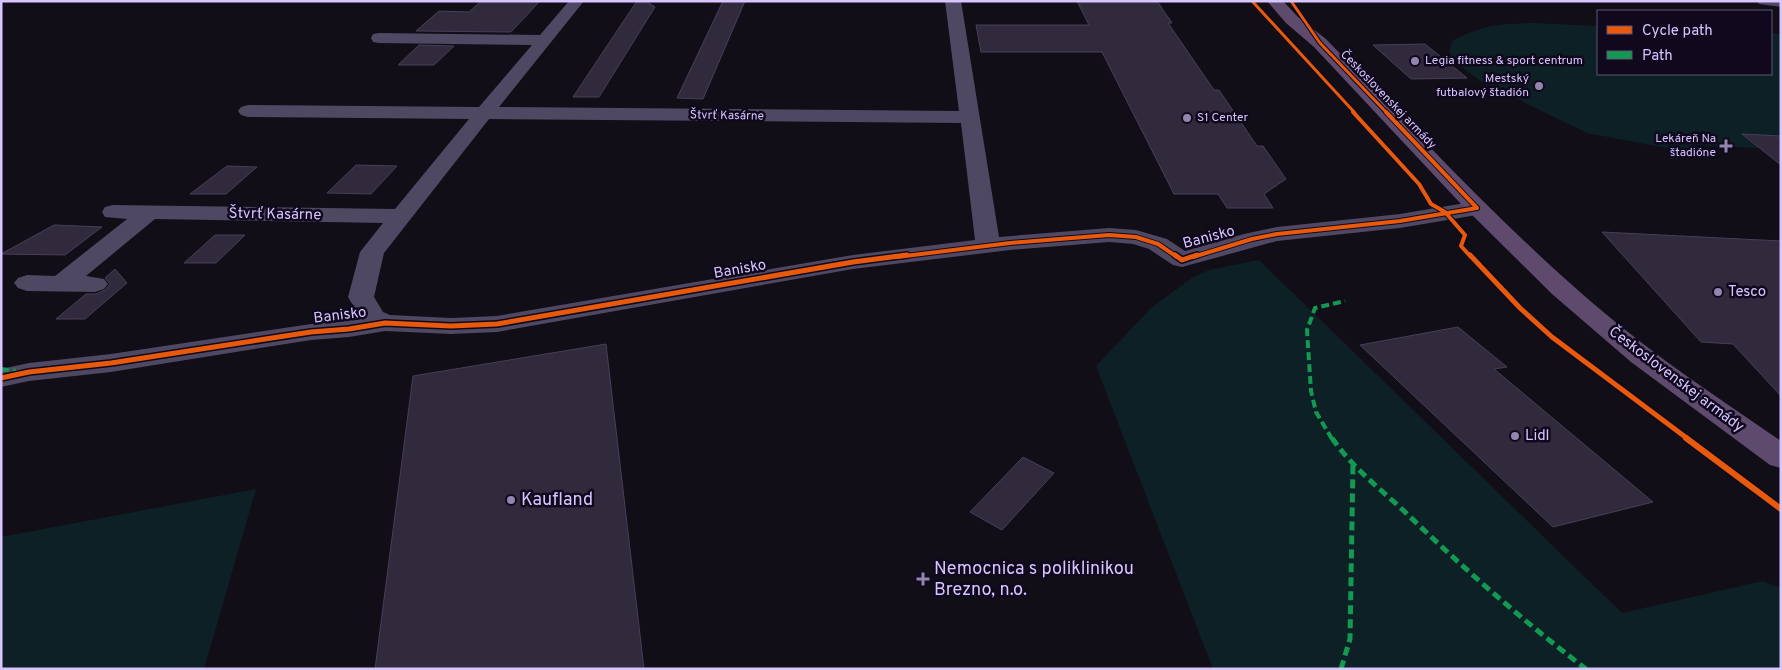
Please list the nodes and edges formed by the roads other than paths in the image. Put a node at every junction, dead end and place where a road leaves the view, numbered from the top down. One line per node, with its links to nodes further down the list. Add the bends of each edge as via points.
1 (577, 1): 8 (street)
2 (952, 1): 12 (street)
3 (1274, 1): 9 (main road, Československej armády)
4 (1291, 1): 9 (main road, Československej armády)
5 (1764, 1): 6 (street)
6 (1781, 2)
7 (379, 38): 8 (street)
8 (545, 40): 11 (street)
9 (1320, 43): 13 (main road, Československej armády)
10 (248, 110): 11 (street, Štvrť Kasárne)
11 (484, 113): 12 (street, Štvrť Kasárne); 16 (street)
12 (969, 117): 17 (street)
13 (1476, 208): 17 (street, Banisko, via 1400,221 1277,234 1182,260 1158,244 1136,237 1090,236); 23 (main road, Československej armády, via 1604,327)
14 (113, 212): 15 (street, Štvrť Kasárne)
15 (149, 213): 16 (street, Štvrť Kasárne); 19 (street)
16 (400, 216): 21 (street, via 372,252 361,297 373,317)
17 (988, 246): 21 (street, Banisko, via 853,262 497,324)
18 (27, 283): 19 (street)
19 (62, 284): 20 (street)
20 (95, 284)
21 (385, 323): 22 (street, Banisko)
22 (1, 378)
23 (1781, 457)

